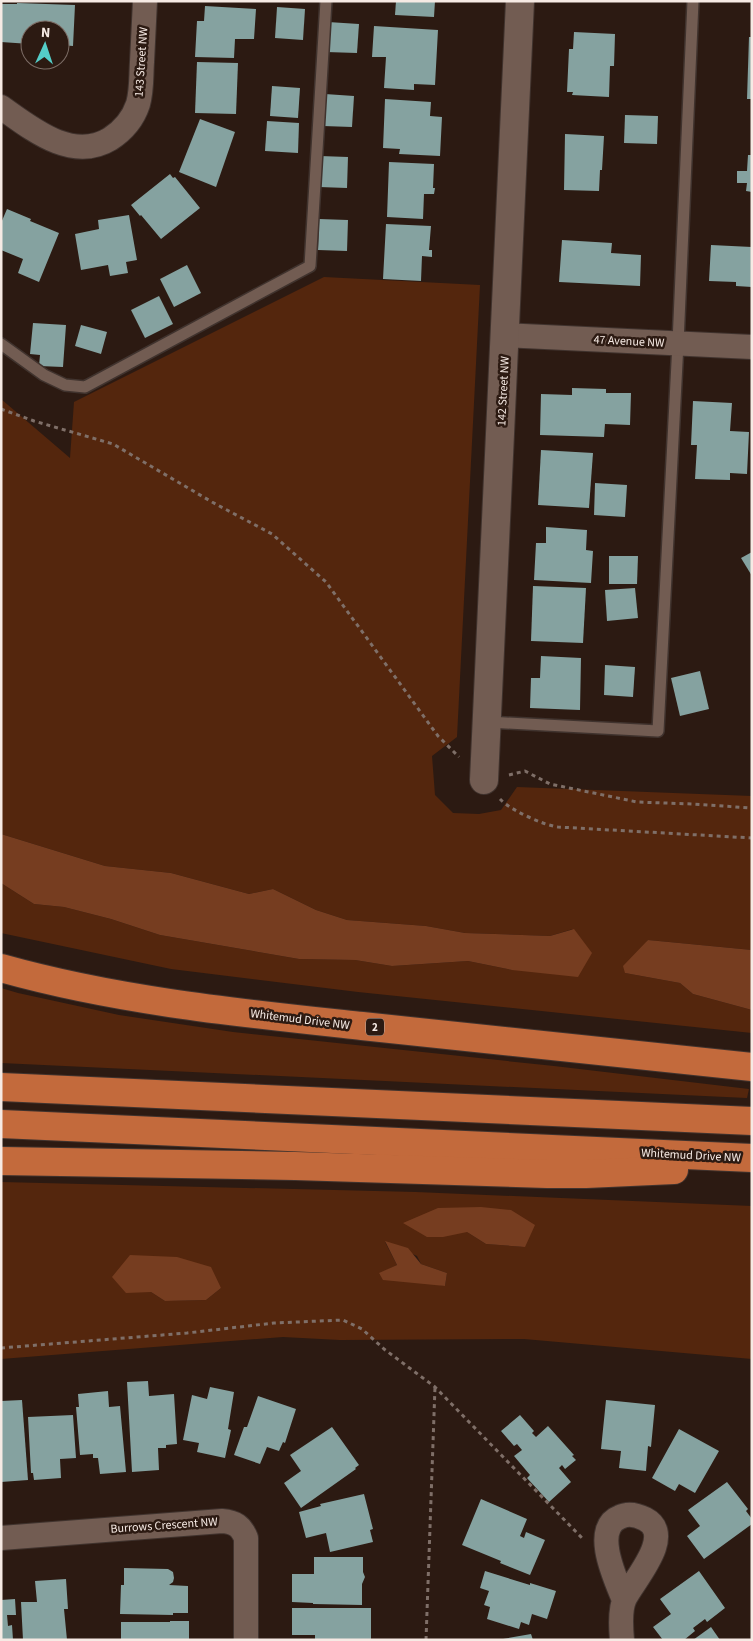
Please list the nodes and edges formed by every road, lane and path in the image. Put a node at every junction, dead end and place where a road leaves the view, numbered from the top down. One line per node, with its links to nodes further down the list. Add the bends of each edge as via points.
1 (145, 1): 5 (street, 143 Street NW, via 141,88 134,115 120,133 95,146 66,144 38,133)
2 (326, 1): 8 (lane, via 310,266 85,387 65,385 44,375)
3 (520, 1): 6 (street, 142 Street NW)
4 (693, 1): 7 (lane)
5 (1, 107)
6 (506, 335): 7 (street, 47 Avenue NW); 11 (street, 142 Street NW)
7 (678, 343): 9 (street, 47 Avenue NW); 11 (lane, via 658,731)
8 (1, 344)
9 (752, 347)
10 (1, 409): 12 (path, via 114,444 272,534 326,582 438,736)
11 (488, 722): 12 (street, 142 Street NW)
12 (484, 780): 13 (path, via 525,772 550,784 637,802); 14 (path, via 504,803 551,826)
13 (752, 808)
14 (752, 838)
15 (1, 968): 16 (highway, Whitemud Drive NW / 2, via 47,981 190,1006)
16 (752, 1067)
17 (1, 1087): 18 (highway)
18 (752, 1121)
19 (1, 1124): 20 (highway, Whitemud Drive NW)
20 (752, 1158)
21 (1, 1161): 22 (highway, via 586,1174)
22 (752, 1167)
23 (1, 1348): 24 (path, via 187,1333 274,1322 343,1320 362,1329)
24 (435, 1387): 26 (path, via 587,1543); 29 (path)
25 (1, 1538): 28 (street, Burrows Crescent NW, via 233,1522 242,1528 246,1538)
26 (606, 1544): 27 (street); 27 (street, via 607,1528 619,1517 639,1516 654,1527 655,1548)
27 (624, 1600): 30 (street)
28 (246, 1640)
29 (426, 1640)
30 (622, 1640)

